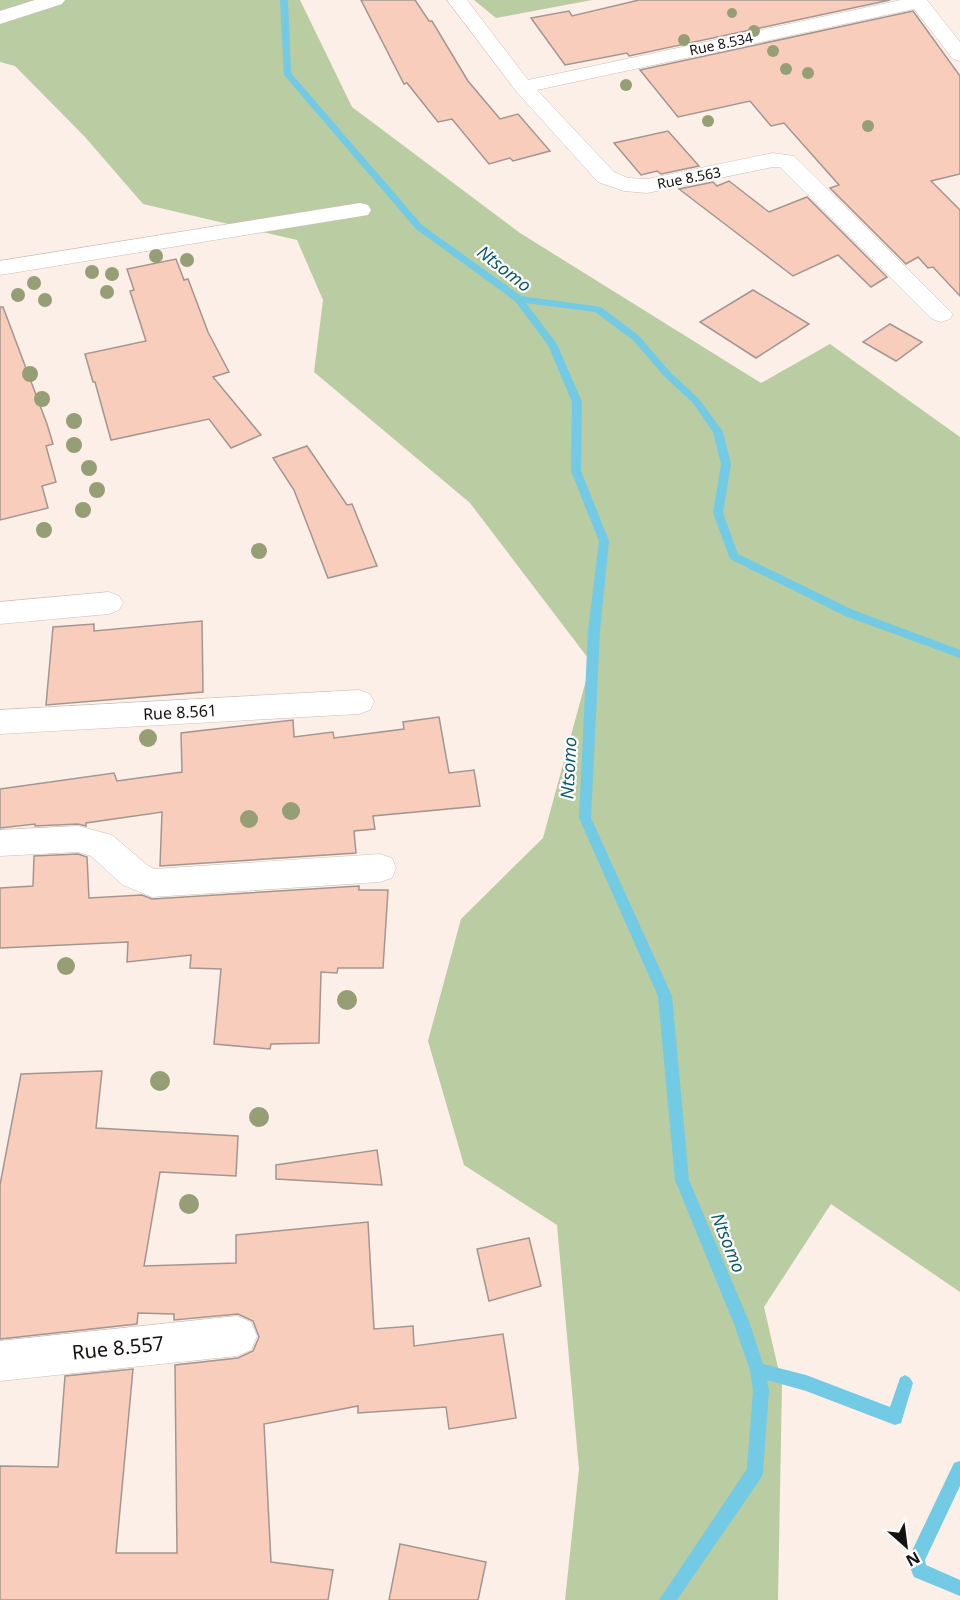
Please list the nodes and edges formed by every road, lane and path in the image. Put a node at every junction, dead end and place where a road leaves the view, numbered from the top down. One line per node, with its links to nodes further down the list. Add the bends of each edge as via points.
1 (55, 0): 4 (main road)
2 (457, 0): 6 (street, Rue 8.563)
3 (918, 1): 5 (street); 6 (street, Rue 8.534)
4 (0, 18)
5 (960, 55)
6 (523, 87): 9 (street, Rue 8.563, via 606,177 624,184 646,186 773,160 786,161)
7 (360, 210): 8 (street)
8 (0, 268)
9 (941, 314)
10 (109, 603): 11 (street)
11 (0, 614)
12 (359, 702): 13 (street, Rue 8.561)
13 (0, 722)
14 (0, 843): 15 (street, via 78,839 101,845 135,875 152,883)
15 (380, 868)
16 (237, 1336): 17 (street, Rue 8.557)
17 (0, 1361)

